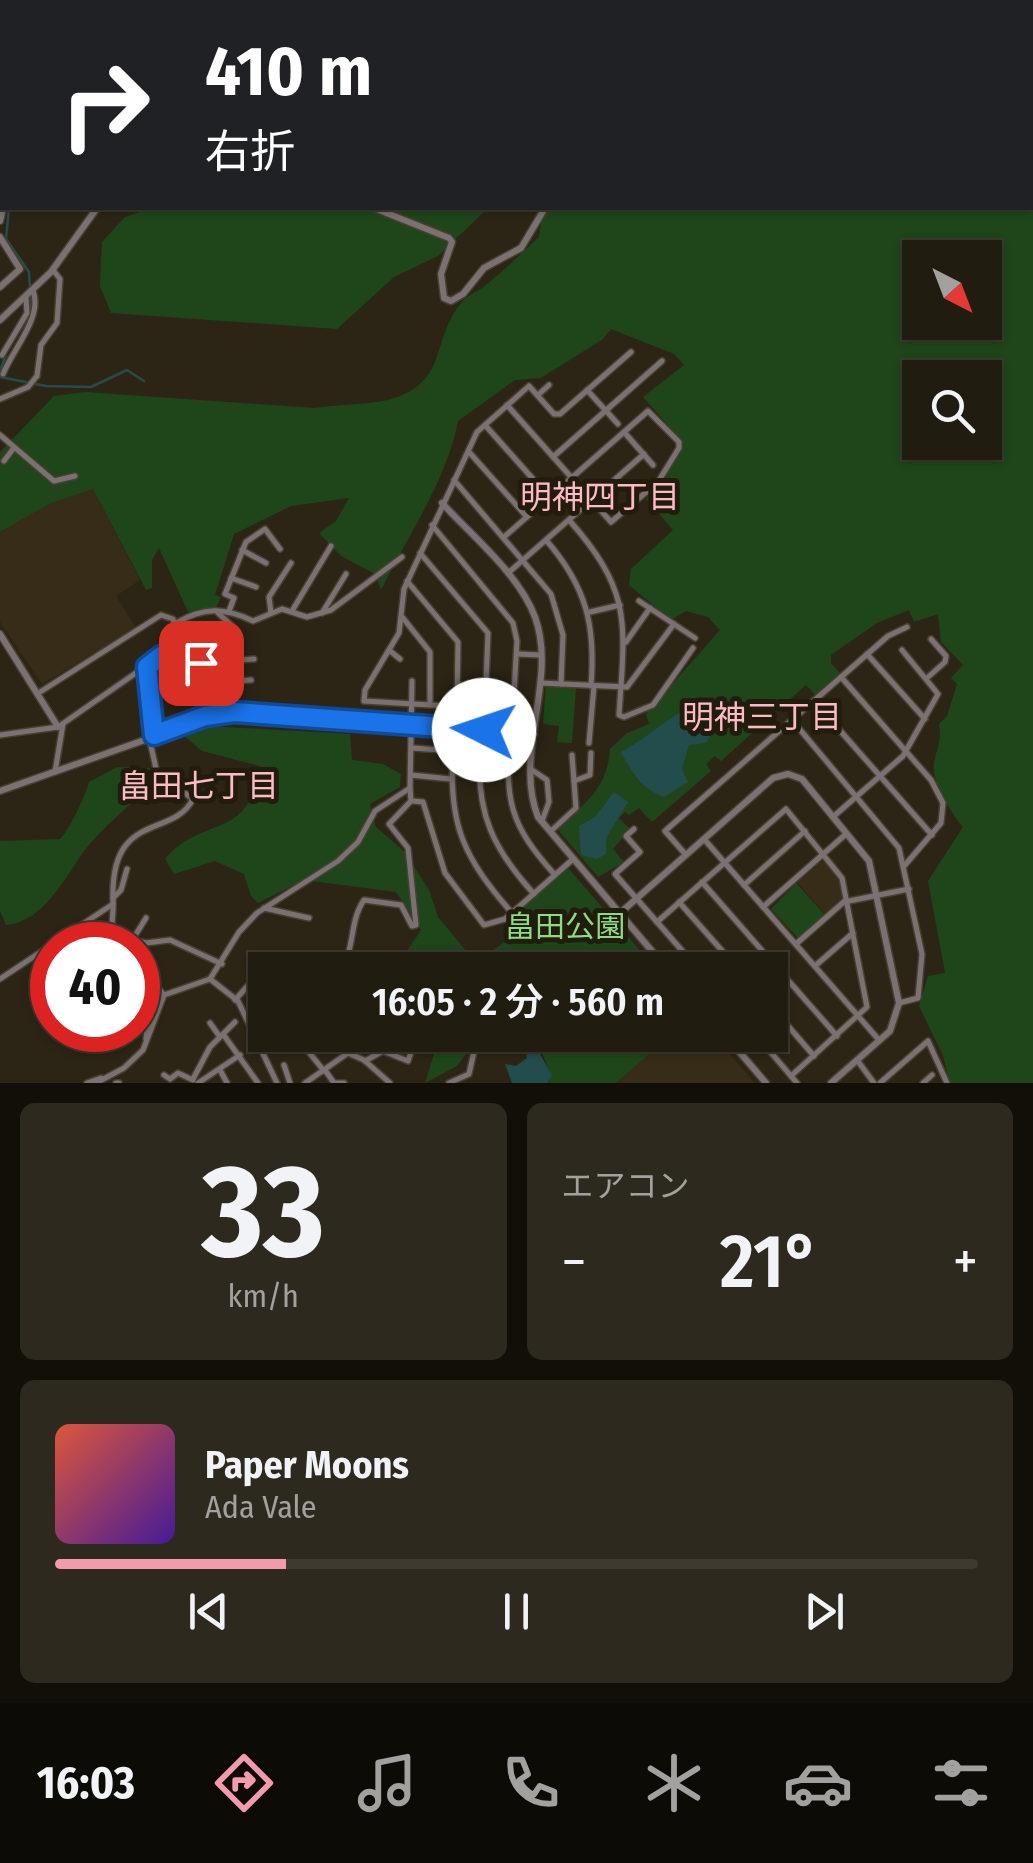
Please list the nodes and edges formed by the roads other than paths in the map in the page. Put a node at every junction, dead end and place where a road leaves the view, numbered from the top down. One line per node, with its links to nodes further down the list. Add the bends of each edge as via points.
1 (96, 210): 5 (street)
2 (379, 210): 3 (street, via 450,238 440,282 451,302 484,268 522,248)
3 (545, 210)
4 (0, 237): 6 (street, via 20,270)
5 (52, 270): 7 (street); 19 (street, via 60,279 58,323 41,345 33,382)
6 (0, 288)
7 (34, 290): 8 (street); 13 (street, via 34,317)
8 (26, 298): 10 (street); 13 (street, via 26,313)
9 (0, 303): 10 (street)
10 (8, 314): 11 (street)
11 (0, 320)
12 (632, 352): 17 (street)
13 (4, 355): 15 (street)
14 (662, 362): 21 (street)
15 (3, 374)
16 (549, 386): 18 (street)
17 (587, 390): 18 (street, via 560,414); 21 (street)
18 (538, 396): 20 (street, via 529,386)
19 (0, 399)
20 (507, 405): 22 (street); 29 (street)
21 (606, 411): 23 (street); 29 (street)
22 (485, 424): 27 (street); 35 (street)
23 (618, 424)
24 (624, 432): 28 (street); 33 (street); 36 (street, via 652,412 679,448 658,482 614,520)
25 (0, 435): 26 (street)
26 (13, 449): 30 (street); 32 (street, via 54,481)
27 (470, 452): 34 (street); 38 (street)
28 (644, 454): 31 (street); 36 (street)
29 (553, 457): 33 (street)
30 (4, 461)
31 (653, 464)
32 (75, 476)
33 (572, 478): 35 (street); 36 (street)
34 (454, 480): 37 (street); 41 (street)
35 (549, 497): 38 (street)
36 (591, 500): 39 (street)
37 (442, 502): 40 (street); 52 (street)
38 (527, 517): 41 (street)
39 (569, 520): 42 (street); 57 (street, via 607,567)
40 (432, 525): 46 (street); 78 (street, via 508,614)
41 (504, 537): 48 (street)
42 (546, 540): 48 (street); 62 (street, via 576,577)
43 (331, 546): 61 (street)
44 (280, 549): 45 (street, via 265,529)
45 (242, 550): 49 (street); 53 (street)
46 (420, 553): 54 (street); 99 (street, via 488,633)
47 (402, 556): 64 (street, via 345,603)
48 (524, 559): 52 (street); 90 (street, via 558,611)
49 (266, 563)
50 (291, 563): 63 (street, via 267,602)
51 (346, 574): 64 (street)
52 (506, 575): 80 (street, via 534,613)
53 (231, 578): 55 (street); 60 (street, via 225,594 234,598)
54 (408, 581): 65 (street); 98 (street, via 458,642)
55 (256, 587)
56 (640, 601): 58 (street)
57 (620, 606): 62 (street); 74 (street)
58 (650, 608): 67 (street); 74 (street)
59 (217, 611): 60 (street); 66 (street); 68 (street, via 198,611)
60 (229, 611): 63 (street, via 253,621)
61 (292, 611): 63 (street); 64 (street)
62 (590, 612): 91 (street)
63 (271, 613)
64 (322, 613)
65 (402, 616): 76 (street); 97 (street, via 430,652)
66 (230, 624)
67 (674, 624): 72 (street); 93 (street, via 636,680)
68 (176, 625): 71 (street); 81 (street, via 177,640); 94 (street, via 166,613)
69 (908, 627): 79 (street)
70 (0, 634): 94 (street)
71 (197, 635)
72 (694, 638)
73 (931, 639): 86 (street, via 946,656)
74 (624, 645): 93 (street)
75 (694, 648): 93 (street, via 646,710 619,715)
76 (389, 650): 82 (street); 96 (street, via 369,678 364,701)
77 (902, 650): 86 (street)
78 (517, 654): 80 (street); 99 (street, via 513,710)
79 (867, 654): 85 (street); 100 (street)
80 (540, 655): 89 (street)
81 (161, 656): 83 (street, via 201,663); 84 (street)
82 (400, 658)
83 (254, 659)
84 (147, 667): 92 (street); 103 (street)
85 (841, 677): 95 (street); 111 (street)
86 (927, 678): 100 (street, via 938,691)
87 (251, 680): 92 (street)
88 (412, 681): 96 (street)
89 (538, 683): 90 (street); 105 (street)
90 (561, 684): 91 (street)
91 (592, 686): 93 (street); 108 (street)
92 (149, 688): 107 (street)
93 (621, 688)
94 (37, 694): 103 (street)
95 (814, 700): 101 (street); 119 (street)
96 (410, 704): 97 (street); 102 (street)
97 (430, 705): 98 (street)
98 (458, 707): 99 (street)
99 (485, 708)
100 (925, 719): 111 (street)
101 (792, 720): 124 (street); 137 (street, via 665,831)
102 (409, 724): 104 (street); 107 (street, via 234,712); 109 (street)
103 (60, 726): 106 (street); 117 (street)
104 (510, 732): 105 (street); 115 (street)
105 (534, 734): 116 (street)
106 (0, 735)
107 (152, 736): 117 (street); 149 (street, via 155,769 190,793 192,802 128,842 112,873)
108 (590, 742)
109 (413, 748): 110 (street); 118 (street)
110 (453, 751): 112 (street); 120 (street)
111 (906, 752): 119 (street); 134 (street, via 943,802 943,818)
112 (480, 753): 115 (street); 146 (street, via 479,795 488,830)
113 (591, 753): 121 (street, via 590,774)
114 (572, 754): 121 (street)
115 (509, 755): 142 (street, via 515,823)
116 (532, 770): 126 (street, via 546,777); 127 (street)
117 (55, 772): 123 (street)
118 (411, 775): 120 (street); 122 (street)
119 (880, 776): 124 (street); 134 (street)
120 (451, 778): 154 (street, via 463,846)
121 (574, 781): 133 (street, via 576,808)
122 (410, 788): 125 (street); 153 (street, via 375,811 338,861)
123 (0, 791)
124 (858, 795): 128 (street); 140 (street, via 892,835)
125 (411, 801): 154 (street, via 422,802 445,873 484,925); 165 (street, via 389,824 408,848 416,925 401,905 364,900 350,930)
126 (548, 804): 127 (street); 129 (street)
127 (534, 805): 129 (street)
128 (834, 816): 132 (street); 135 (street, via 800,778 781,775)
129 (541, 823): 133 (street)
130 (634, 829): 148 (street, via 626,836 640,852 614,874)
131 (805, 831): 136 (street); 139 (street, via 786,809); 144 (street)
132 (848, 832): 136 (street); 147 (street, via 869,861)
133 (548, 833): 138 (street)
134 (932, 835): 140 (street)
135 (704, 839): 137 (street); 139 (street)
136 (824, 853): 150 (street, via 842,878); 152 (street)
137 (686, 855): 148 (street)
138 (572, 860): 142 (street); 155 (street)
139 (724, 863): 143 (street); 144 (street)
140 (904, 865): 145 (street)
141 (128, 869): 149 (street)
142 (555, 876): 146 (street)
143 (702, 882): 151 (street); 169 (street)
144 (744, 885): 152 (street)
145 (910, 889): 147 (street); 180 (street, via 924,976 916,1001)
146 (534, 894): 154 (street)
147 (878, 896): 150 (street); 180 (street)
148 (636, 898): 155 (street); 161 (street)
149 (113, 901): 158 (street); 159 (street)
150 (847, 901): 162 (street); 164 (street)
151 (680, 902): 161 (street); 168 (street)
152 (763, 907): 164 (street)
153 (264, 908): 157 (street); 171 (street, via 239,932)
154 (512, 913)
155 (619, 914): 166 (street)
156 (146, 918): 160 (street)
157 (309, 918)
158 (83, 922)
159 (108, 922)
160 (144, 922)
161 (657, 922): 167 (street)
162 (854, 932): 172 (street); 182 (street, via 868,1004)
163 (160, 942): 171 (street)
164 (796, 944): 172 (street)
165 (352, 952)
166 (652, 952)
167 (683, 952)
168 (723, 952)
169 (764, 952)
170 (30, 959): 173 (street)
171 (222, 964): 174 (street)
172 (815, 966): 182 (street)
173 (0, 979)
174 (210, 980): 178 (street); 179 (street)
175 (788, 980): 187 (street)
176 (248, 986): 179 (street)
177 (160, 991): 178 (street)
178 (164, 996): 181 (street)
179 (235, 1000): 209 (street)
180 (899, 1004): 188 (street, via 893,1027)
181 (160, 1007)
182 (859, 1016): 187 (street); 188 (street)
183 (210, 1022): 186 (street)
184 (235, 1022): 186 (street)
185 (788, 1026): 198 (street)
186 (222, 1035): 197 (street); 208 (street, via 204,1055)
187 (837, 1036): 198 (street)
188 (880, 1040): 199 (street)
189 (140, 1052): 207 (street)
190 (309, 1052): 203 (street)
191 (381, 1052): 200 (street)
192 (386, 1052): 193 (street, via 408,1061)
193 (411, 1052)
194 (474, 1052): 210 (street, via 469,1074)
195 (740, 1052): 220 (street)
196 (771, 1052): 206 (street)
197 (240, 1055): 202 (street); 214 (street)
198 (814, 1056): 206 (street)
199 (857, 1060): 211 (street); 222 (street)
200 (365, 1061): 203 (street, via 348,1053); 219 (street)
201 (284, 1065): 215 (street)
202 (220, 1070): 208 (street); 213 (street)
203 (325, 1070): 216 (street); 217 (street)
204 (932, 1074): 223 (street)
205 (164, 1075): 208 (street, via 170,1079 178,1072)
206 (791, 1076): 221 (street)
207 (98, 1080): 212 (street)
208 (196, 1082)
209 (274, 1082)
210 (453, 1082)
211 (834, 1082)
212 (87, 1083)
213 (227, 1083)
214 (258, 1083)
215 (290, 1083)
216 (304, 1083)
217 (336, 1083): 218 (street)
218 (344, 1083)
219 (390, 1083)
220 (766, 1083)
221 (798, 1083)
222 (877, 1083): 224 (street, via 928,1041)
223 (923, 1083)
224 (947, 1083)

